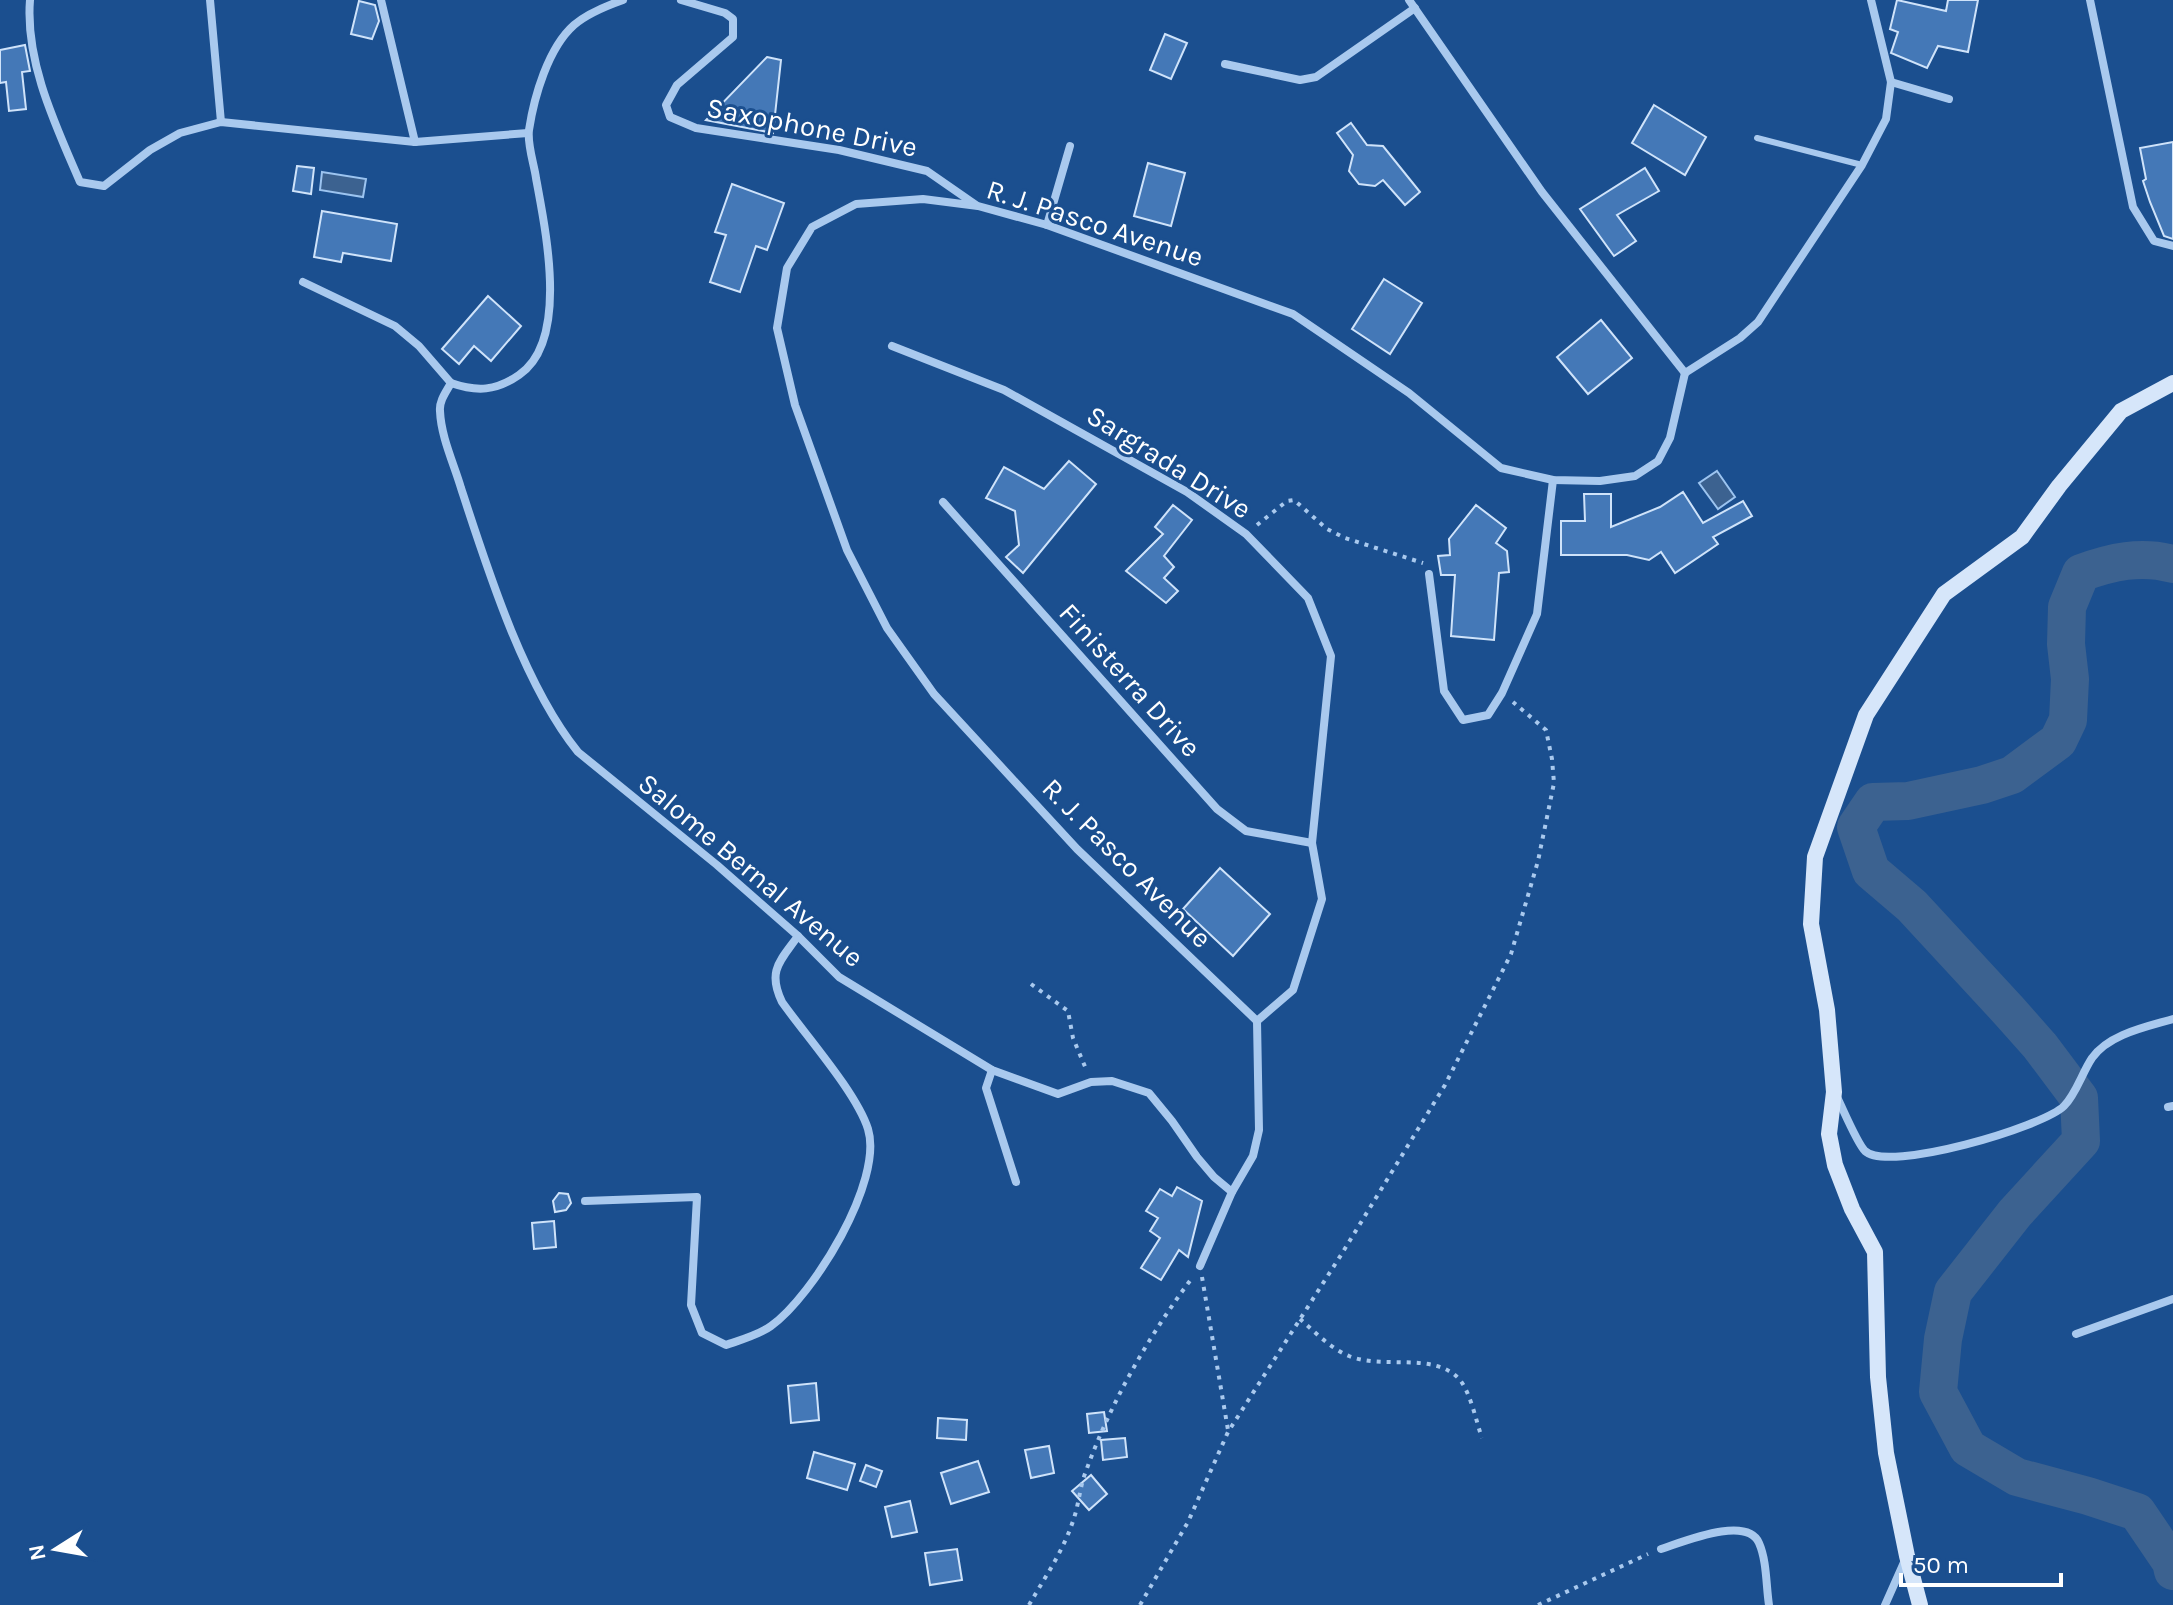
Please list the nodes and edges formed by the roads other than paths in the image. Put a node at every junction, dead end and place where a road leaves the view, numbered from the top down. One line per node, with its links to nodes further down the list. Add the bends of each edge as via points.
1 (30, 0): 12 (street, via 37,69 80,182 104,186 180,133)
2 (210, 0): 12 (street)
3 (381, 0): 15 (street)
4 (623, 0): 13 (street, via 584,18 556,49)
5 (681, 0): 18 (street, Saxophone Drive, via 725,13 735,28 733,37 677,85 666,105 670,117 696,128 839,150 927,171)
6 (1871, 0): 10 (street)
7 (2090, 0): 20 (street, via 2133,207 2154,241)
8 (1412, 4): 9 (street, via 1316,77 1300,80); 23 (street, via 1542,192)
9 (1225, 64)
10 (1891, 82): 11 (street); 17 (street, via 1886,119)
11 (1949, 99)
12 (221, 122): 15 (street)
13 (528, 133): 15 (street); 24 (street, via 550,253 550,309 541,347 510,382 481,390)
14 (1757, 138): 17 (lane)
15 (415, 142)
16 (1070, 146): 19 (street)
17 (1862, 165): 23 (street, via 1758,322)
18 (978, 206): 19 (street, R. J. Pasco Avenue); 32 (street, R. J. Pasco Avenue, via 923,199 856,204 812,227 787,268 777,328 795,405 847,550 887,628 934,694 1077,849)
19 (1047, 225): 26 (street, R. J. Pasco Avenue, via 1293,314 1409,393 1501,468)
20 (2173, 246)
21 (303, 282): 24 (street, via 395,326)
22 (892, 346): 29 (street, Sargrada Drive, via 1004,390 1187,492 1246,534 1308,598 1331,656)
23 (1685, 373): 26 (street, R. J. Pasco Avenue, via 1670,438 1658,461 1635,476)
24 (451, 383): 30 (street, Salome Bernal Avenue, via 440,410 446,442 516,637 562,732 596,769)
25 (2173, 383): 34 (street, via 2121,411 2022,537 1944,594 1866,715 1815,857 1811,924 1827,1010)
26 (1553, 480): 28 (street, via 1537,614 1488,715 1463,720 1444,691)
27 (943, 502): 29 (street, Finisterra Drive, via 1217,809 1246,831)
28 (1429, 574)
29 (1312, 843): 32 (street, Sargrada Drive, via 1322,899 1293,990)
30 (798, 936): 33 (street, Salome Bernal Avenue, via 839,977); 37 (street, via 775,969 775,989 858,1105 869,1131 870,1158 859,1199 836,1246 798,1298 770,1326 726,1345 702,1333 691,1305 697,1197)
31 (2173, 1019): 34 (street, via 2106,1042 2064,1106 2045,1118 1918,1157 1879,1158 1865,1152)
32 (1257, 1021): 36 (street, via 1259,1130 1253,1156)
33 (992, 1070): 35 (street, via 986,1088); 36 (street, Salome Bernal Avenue, via 1058,1094 1112,1081 1149,1093 1197,1157)
34 (1834, 1092): 42 (street, via 1829,1134 1835,1165 1875,1252 1879,1392)
35 (1016, 1182)
36 (1232, 1192): 38 (street)
37 (585, 1201)
38 (1200, 1266)
39 (2173, 1299): 40 (street)
40 (2076, 1334)
41 (1661, 1549): 43 (street, via 1728,1530 1752,1533 1759,1542)
42 (1907, 1556): 44 (street); 45 (street)
43 (1769, 1605)
44 (1885, 1605)
45 (1920, 1605)

